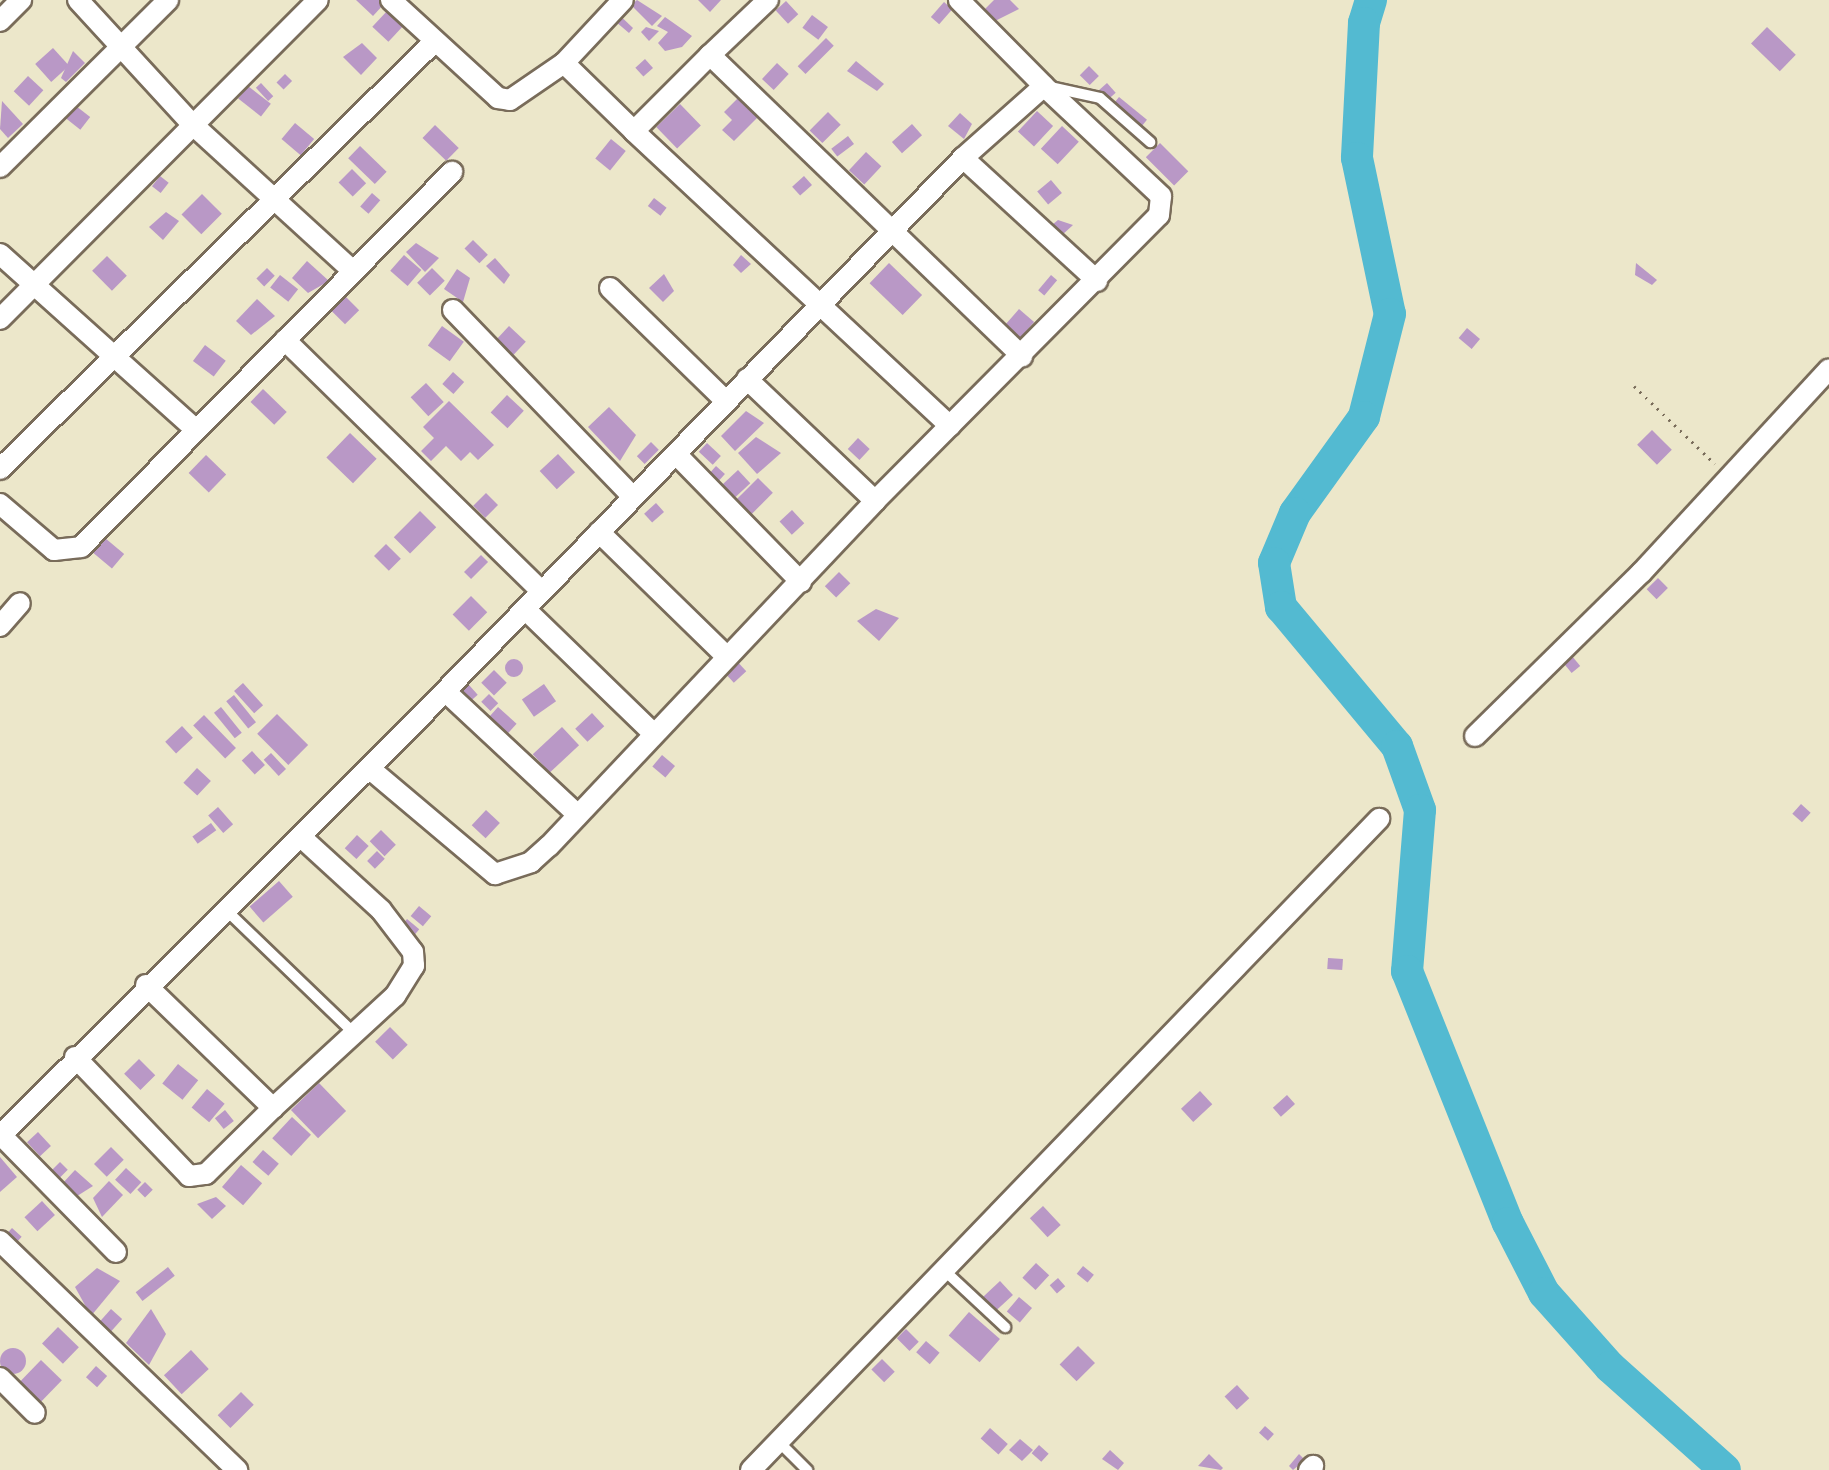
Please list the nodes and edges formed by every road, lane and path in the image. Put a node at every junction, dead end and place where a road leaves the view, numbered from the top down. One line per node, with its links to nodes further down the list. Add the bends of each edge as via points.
1 (21, 0): 9 (street)
2 (78, 0): 11 (street)
3 (168, 0): 11 (street)
4 (318, 0): 15 (street)
5 (391, 0): 10 (street)
6 (623, 0): 13 (street)
7 (768, 0): 12 (street)
8 (959, 0): 14 (street)
9 (0, 21)
10 (434, 42): 13 (street, via 504,100 517,99); 21 (street)
11 (121, 50): 15 (street); 19 (street)
12 (710, 55): 16 (street); 22 (street)
13 (564, 63): 16 (street)
14 (1044, 86): 17 (lane, via 1100,98); 18 (street); 25 (street, via 1161,196 1159,215)
15 (192, 124): 21 (street); 26 (street)
16 (634, 131): 28 (street)
17 (1150, 142)
18 (963, 158): 22 (street); 25 (street)
19 (0, 167)
20 (452, 172): 24 (street)
21 (275, 199): 24 (street); 33 (street)
22 (892, 232): 28 (street); 32 (street)
23 (0, 254): 26 (street)
24 (352, 270): 31 (street)
25 (1097, 281): 32 (street)
26 (31, 287): 30 (street); 33 (street)
27 (610, 288): 37 (street)
28 (823, 302): 35 (street); 38 (street)
29 (453, 310): 43 (street)
30 (0, 319)
31 (285, 340): 39 (street); 48 (street)
32 (1022, 356): 38 (street)
33 (117, 357): 39 (street); 41 (street)
34 (1829, 369): 42 (street)
35 (747, 379): 37 (street); 44 (street)
36 (1634, 386): 42 (path)
37 (727, 402): 40 (street)
38 (950, 426): 44 (street)
39 (195, 429): 45 (street, via 73,552 54,550)
40 (676, 454): 43 (street); 47 (street)
41 (0, 469)
42 (1726, 474): 55 (street, via 1641,573)
43 (632, 496): 46 (street)
44 (875, 501): 47 (street)
45 (0, 504)
46 (599, 532): 48 (street); 52 (street)
47 (801, 582): 52 (street)
48 (540, 590): 50 (street)
49 (20, 603): 51 (street)
50 (525, 609): 53 (street); 54 (street)
51 (0, 626)
52 (727, 657): 54 (street)
53 (446, 692): 56 (street); 57 (street)
54 (653, 733): 57 (street)
55 (1475, 736)
56 (369, 768): 57 (street, via 495,874 531,862); 59 (street)
57 (578, 815)
58 (1379, 819): 68 (street)
59 (301, 837): 60 (street); 62 (street, via 381,910 416,959 395,996)
60 (225, 909): 61 (street); 62 (lane)
61 (146, 985): 63 (street); 64 (street)
62 (353, 1032): 64 (street)
63 (75, 1057): 64 (street, via 189,1176 206,1174); 65 (street)
64 (273, 1108)
65 (0, 1135): 67 (street)
66 (0, 1241): 73 (street)
67 (116, 1252)
68 (946, 1272): 69 (lane); 72 (street)
69 (1005, 1327)
70 (0, 1378): 71 (street)
71 (35, 1413)
72 (779, 1442): 74 (street); 75 (lane)
73 (237, 1470)
74 (751, 1470)
75 (807, 1470)

